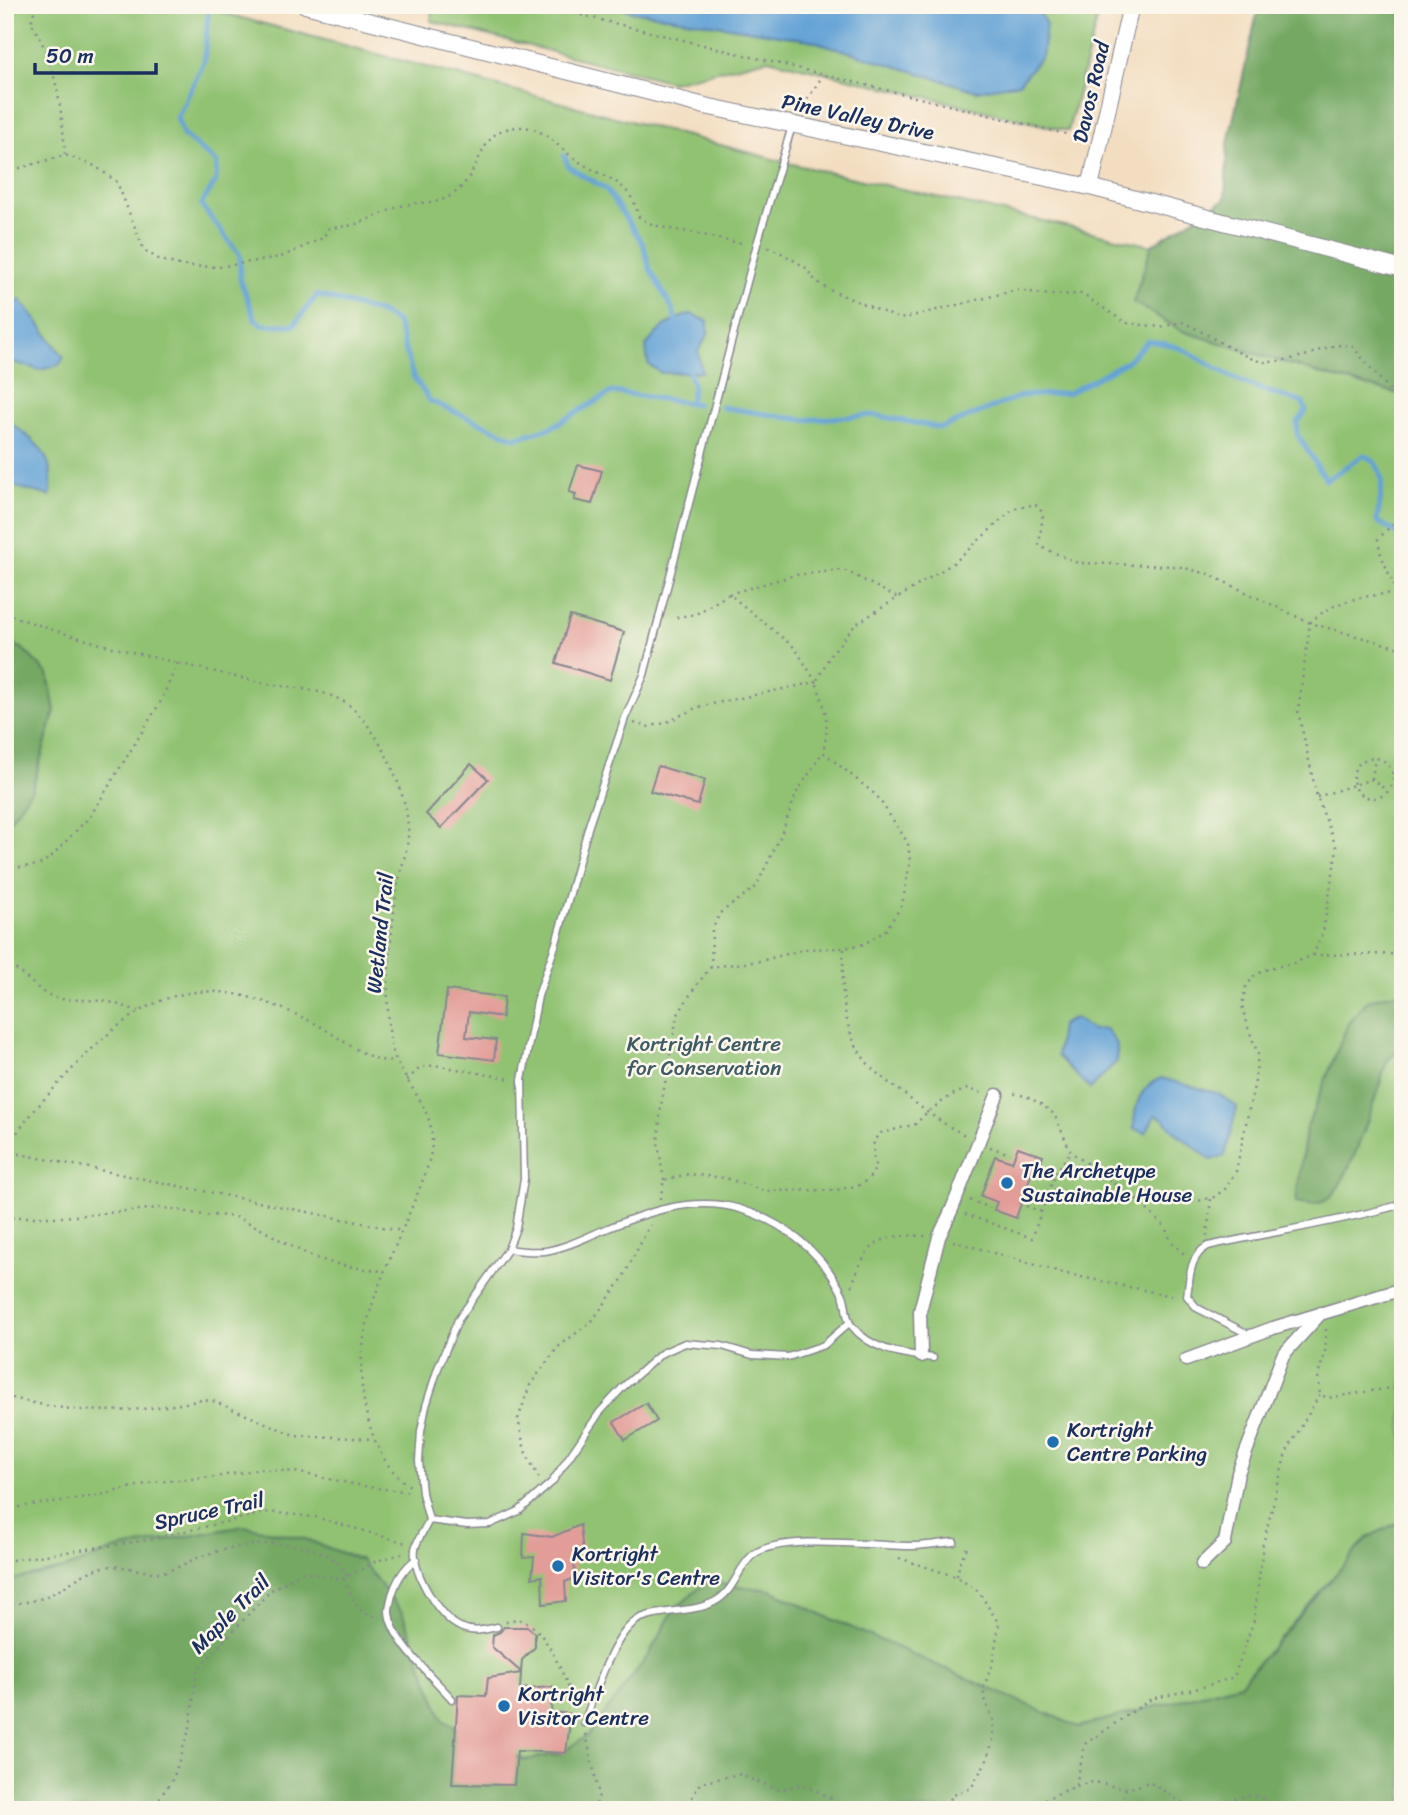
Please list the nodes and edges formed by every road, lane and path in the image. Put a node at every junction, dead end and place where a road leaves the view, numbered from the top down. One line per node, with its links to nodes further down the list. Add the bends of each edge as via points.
1 (36, 5): 8 (path, via 31,22 52,65)
2 (305, 5): 6 (street, Pine Valley Drive)
3 (540, 5): 5 (path)
4 (1131, 5): 10 (street, Davos Road)
5 (823, 75): 6 (path); 7 (path)
6 (793, 125): 10 (street, Pine Valley Drive); 11 (lane)
7 (1070, 135)
8 (65, 155): 9 (path); 11 (path, via 95,166 117,182 144,250 171,263 219,267 275,258 305,248 323,238 328,229 356,225 408,204 444,201 471,177 493,135 524,127 551,137 576,160 615,180 628,192 644,221 720,241)
9 (5, 168)
10 (1090, 187): 12 (street, Pine Valley Drive)
11 (757, 244): 13 (path, via 797,262 827,289 900,319 1017,290 1074,293 1126,323 1161,327 1182,322 1266,362 1328,346 1352,346); 20 (lane)
12 (1403, 269)
13 (1403, 406)
14 (1403, 514): 16 (path, via 1378,539)
15 (1403, 592): 16 (path)
16 (1397, 593): 21 (path, via 1324,609)
17 (729, 594): 18 (path, via 795,575 844,570); 20 (path, via 696,614); 24 (path, via 794,648)
18 (898, 598): 21 (path, via 955,562 1013,509 1035,504 1043,513 1040,546 1078,563 1177,566 1208,574); 24 (path, via 856,624 831,654)
19 (5, 613): 23 (path, Wetland Trail, via 44,628)
20 (659, 619): 25 (lane, via 644,675)
21 (1310, 623): 22 (path); 31 (path, via 1298,710)
22 (1403, 649)
23 (178, 662): 32 (path, via 161,701 91,815 39,865); 39 (path, Wetland Trail, via 341,699 371,728 384,750 405,808 409,834 398,886 389,974 389,1030)
24 (816, 682): 25 (path, via 698,707 647,727); 26 (path, via 827,711)
25 (625, 718): 41 (lane, via 547,965)
26 (823, 752): 33 (path, via 877,796 908,843 911,862 902,905 885,931 864,944); 37 (path, via 797,792 756,887 720,913 712,930)
27 (1375, 758): 28 (path); 29 (path, via 1356,766); 30 (path, via 1385,762 1392,773)
28 (1372, 779): 29 (path); 30 (path)
29 (1353, 785): 30 (path, via 1369,798); 31 (path)
30 (1388, 792)
31 (1317, 797): 35 (path, via 1337,849 1323,932)
32 (5, 869)
33 (844, 948): 37 (path, via 806,949); 43 (path, via 846,1018 860,1054 871,1068)
34 (1403, 954): 35 (path)
35 (1313, 955): 52 (path, via 1269,968 1246,987 1242,1005 1258,1054 1255,1081 1236,1171 1225,1189)
36 (5, 961): 38 (path, via 58,999 107,1001)
37 (711, 967): 48 (path, via 677,1016 658,1143)
38 (138, 1011): 39 (path, via 167,996 236,993 274,1004 370,1055); 45 (path, via 88,1052 20,1126)
39 (395, 1061): 40 (path, Wetland Trail)
40 (407, 1080): 41 (path, via 420,1068 433,1065); 61 (path, Wetland Trail, via 427,1112 432,1144)
41 (522, 1080): 64 (lane, via 524,1179)
42 (997, 1094): 43 (path, via 967,1089); 44 (street); 46 (path, via 1012,1093 1054,1114)
43 (928, 1112): 44 (path); 48 (path, via 916,1124 881,1133 874,1140 876,1165 861,1185 764,1191 726,1178 688,1174)
44 (978, 1142): 47 (path); 51 (street)
45 (5, 1150): 61 (path)
46 (1071, 1152): 50 (path); 53 (path)
47 (1010, 1154)
48 (664, 1180): 58 (path)
49 (1033, 1188): 50 (path)
50 (1049, 1194): 59 (path)
51 (957, 1196): 56 (path); 57 (street)
52 (1211, 1198): 53 (path); 63 (path)
53 (1137, 1200): 65 (path)
54 (1403, 1204): 63 (lane, via 1327,1224)
55 (1026, 1206): 59 (path)
56 (990, 1208)
57 (952, 1209): 59 (path, via 1032,1238); 62 (street)
58 (656, 1212): 64 (lane, via 548,1251); 71 (lane, via 686,1203 716,1204 739,1208 792,1233 821,1260 844,1296); 79 (path, via 621,1281 592,1321 558,1347 530,1385 518,1419 525,1451)
59 (1042, 1212)
60 (5, 1217): 66 (path, via 160,1208 223,1215 253,1225 318,1259)
61 (402, 1231): 66 (path, Wetland Trail)
62 (939, 1237): 68 (path, via 887,1237 869,1250); 69 (path, via 1067,1274); 73 (street, via 920,1311)
63 (1208, 1246): 65 (lane)
64 (508, 1249): 80 (lane, via 458,1320 438,1368 421,1431)
65 (1193, 1263): 69 (lane)
66 (383, 1271): 78 (path, Wetland Trail, via 362,1340 363,1400)
67 (1403, 1289): 70 (street)
68 (850, 1293)
69 (1187, 1296): 72 (lane, via 1197,1308)
70 (1327, 1311): 72 (street); 76 (path, via 1325,1354 1318,1375); 89 (street, via 1283,1356 1238,1473 1224,1542)
71 (849, 1323): 73 (lane, via 888,1351); 79 (lane, via 824,1345 788,1357 685,1343 662,1353 600,1412)
72 (1252, 1336): 74 (street)
73 (927, 1357)
74 (1186, 1360)
75 (1403, 1386): 76 (path, via 1327,1398)
76 (1320, 1394): 97 (path, via 1286,1453 1263,1544 1254,1620 1234,1677 1151,1699 1085,1744)
77 (5, 1396): 78 (path, via 55,1409 99,1412 213,1401 294,1434)
78 (374, 1439): 80 (path, Wetland Trail, via 396,1476)
79 (544, 1489): 82 (lane, via 519,1511 489,1524)
80 (422, 1493): 81 (path, via 260,1469 154,1482); 82 (lane)
81 (5, 1509)
82 (429, 1520): 86 (lane)
83 (954, 1542): 84 (lane)
84 (867, 1544): 90 (path); 96 (lane, via 814,1542 755,1553 726,1594 713,1603 639,1618 609,1658)
85 (969, 1544): 90 (path)
86 (416, 1547): 87 (lane); 88 (path, Spruce Trail, via 315,1517 269,1512 147,1540); 91 (path)
87 (416, 1559): 93 (lane, via 396,1582); 94 (lane, via 422,1581 444,1615 460,1628 478,1632)
88 (5, 1561)
89 (1202, 1564)
90 (957, 1577): 103 (path, via 979,1592 999,1624 984,1686 984,1699 994,1721 988,1760 971,1788 951,1796)
91 (346, 1578): 92 (path, Maple Trail, via 335,1560 321,1553 269,1543 200,1557 156,1574 104,1567 47,1597); 93 (path, via 357,1609 376,1617); 99 (path, Maple Trail, via 302,1572 270,1591 197,1670 190,1727 173,1779)
92 (5, 1605)
93 (389, 1614): 95 (lane, via 399,1640)
94 (497, 1627): 96 (path, via 512,1619 529,1623 542,1635)
95 (452, 1699)
96 (584, 1723): 100 (path, via 599,1795)
97 (1076, 1784): 98 (path, via 1092,1782); 104 (path)
98 (1126, 1789): 105 (path); 106 (path, via 1149,1782 1191,1808 1246,1794 1264,1798)
99 (154, 1810)
100 (596, 1810)
101 (685, 1810): 102 (path, via 701,1783 738,1774 779,1790 802,1784 831,1798)
102 (834, 1810)
103 (949, 1810)
104 (1026, 1810)
105 (1118, 1810)
106 (1277, 1810)

